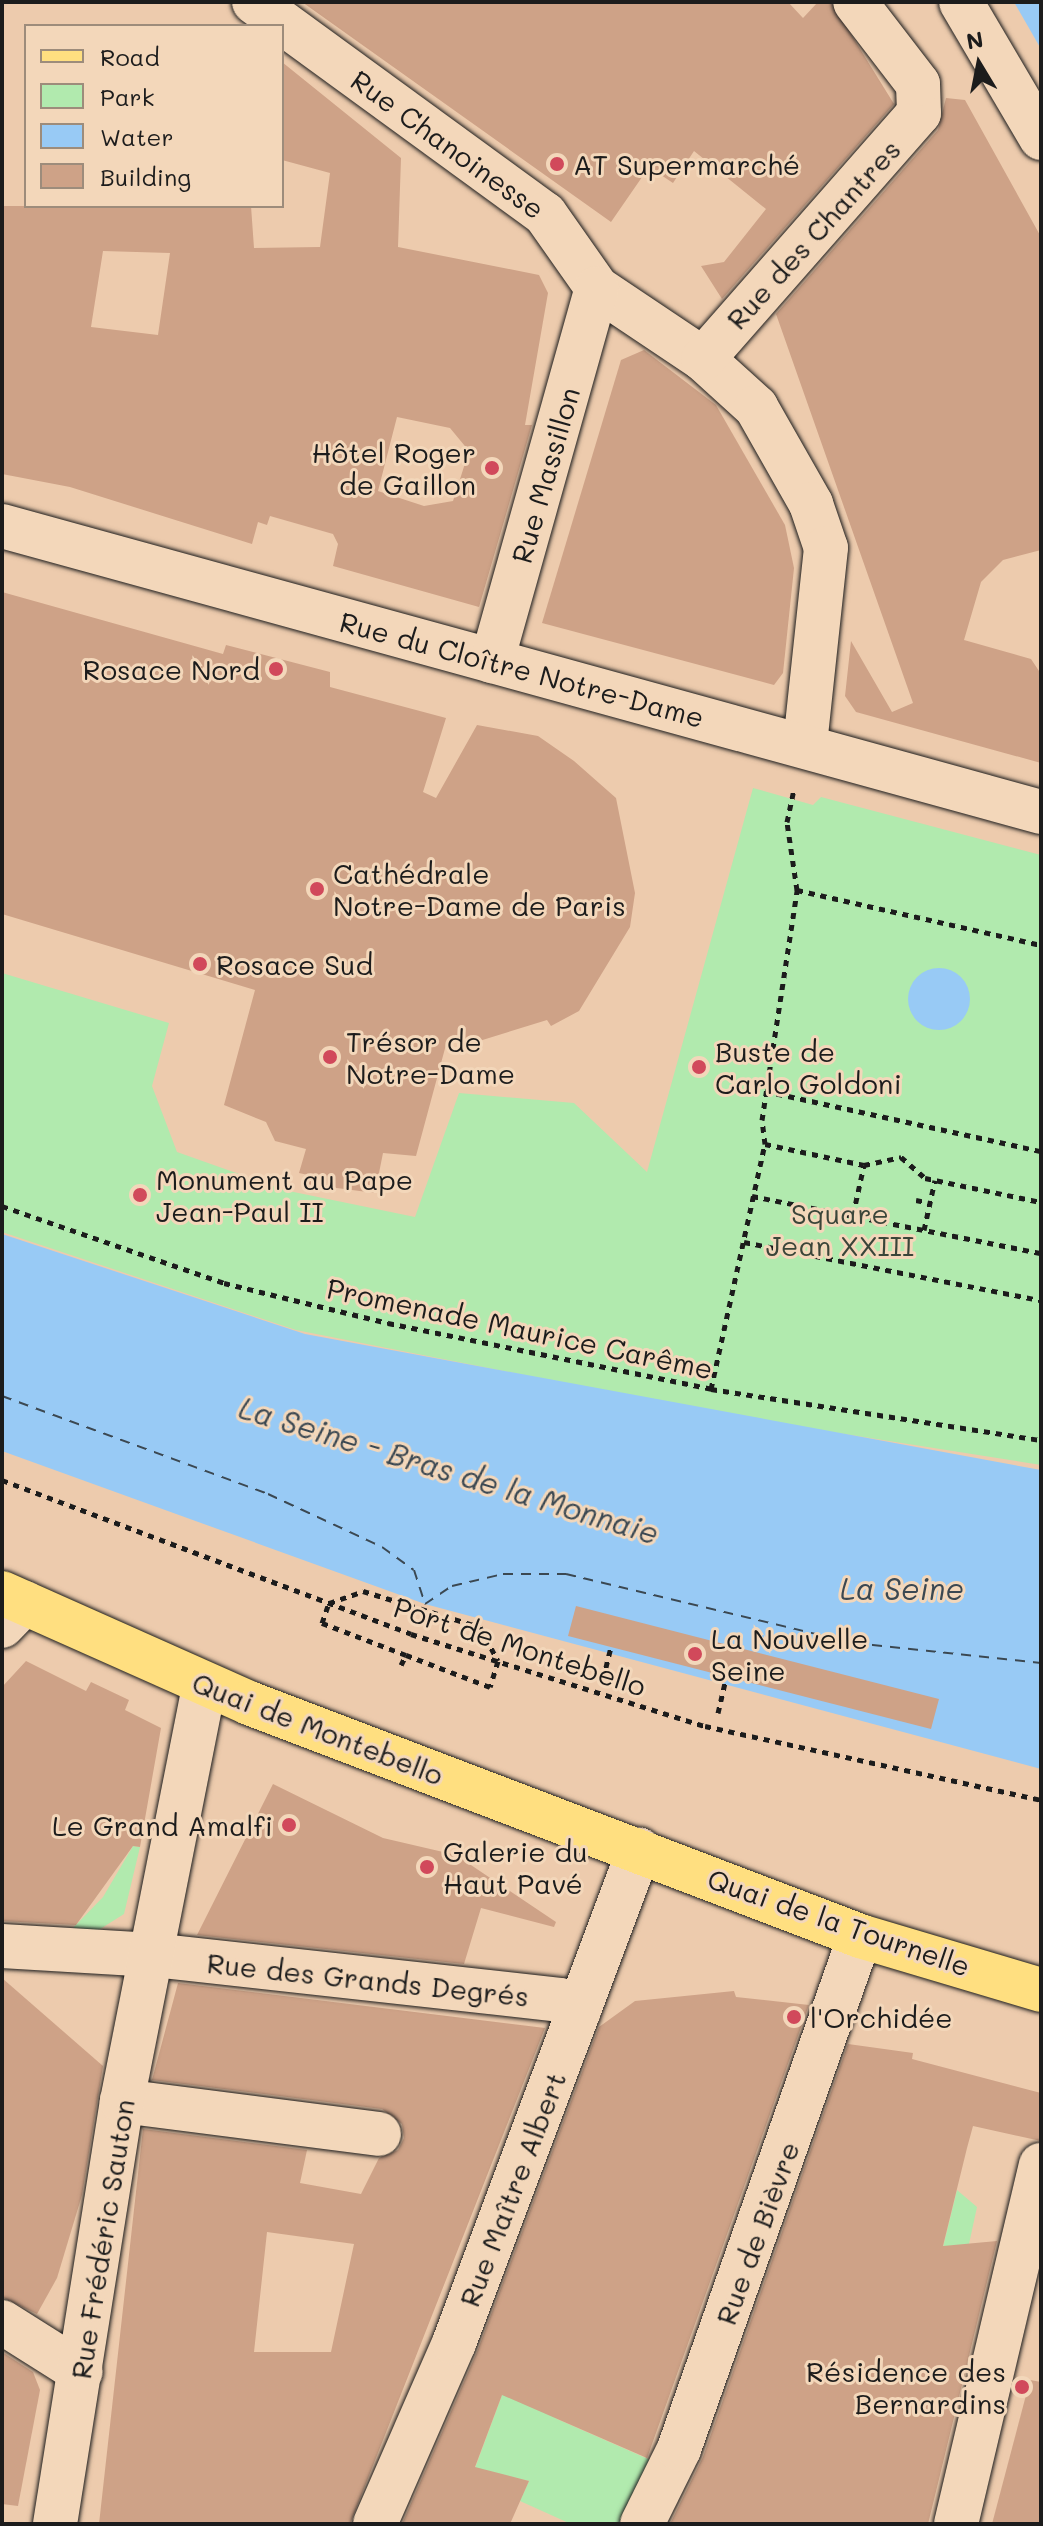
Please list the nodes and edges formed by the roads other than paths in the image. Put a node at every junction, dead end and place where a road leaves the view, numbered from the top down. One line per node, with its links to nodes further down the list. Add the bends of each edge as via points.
1 (254, 2): 5 (street, Rue Chanoinesse, via 545,214)
2 (855, 2): 6 (street, Rue des Chantres, via 918,84 921,107)
3 (961, 2): 4 (street)
4 (1041, 138)
5 (597, 288): 6 (street, Rue Chanoinesse); 8 (street, Rue Massillon)
6 (703, 359): 9 (street, Rue Chanoinesse, via 756,407 823,534 827,562)
7 (2, 526): 8 (street, Rue du Cloître Notre-Dame)
8 (492, 661): 9 (street, Rue du Cloître Notre-Dame)
9 (805, 746): 10 (street, Rue du Cloître Notre-Dame)
10 (1041, 812)
11 (9, 1607): 12 (main road, Quai de Montebello)
12 (204, 1685): 13 (main road, Quai de Montebello); 16 (street, Rue Frédéric Sauton)
13 (639, 1850): 14 (main road, Quai de la Tournelle); 18 (street, Rue Maître Albert)
14 (860, 1936): 17 (main road, Quai de la Tournelle); 26 (street, Rue de Bièvre, via 679,2449)
15 (2, 1946): 16 (street, Rue des Grands Degrés)
16 (153, 1955): 18 (street, Rue des Grands Degrés, via 560,2000); 19 (street, Rue Frédéric Sauton)
17 (1041, 1990)
18 (579, 2012): 25 (street, Rue Maître Albert, via 454,2343)
19 (122, 2101): 20 (street); 23 (street, Rue Frédéric Sauton)
20 (379, 2134)
21 (1041, 2165): 27 (street)
22 (2, 2322): 23 (street)
23 (81, 2372): 24 (street, Rue Frédéric Sauton)
24 (55, 2524)
25 (375, 2524)
26 (642, 2524)
27 (956, 2524)

